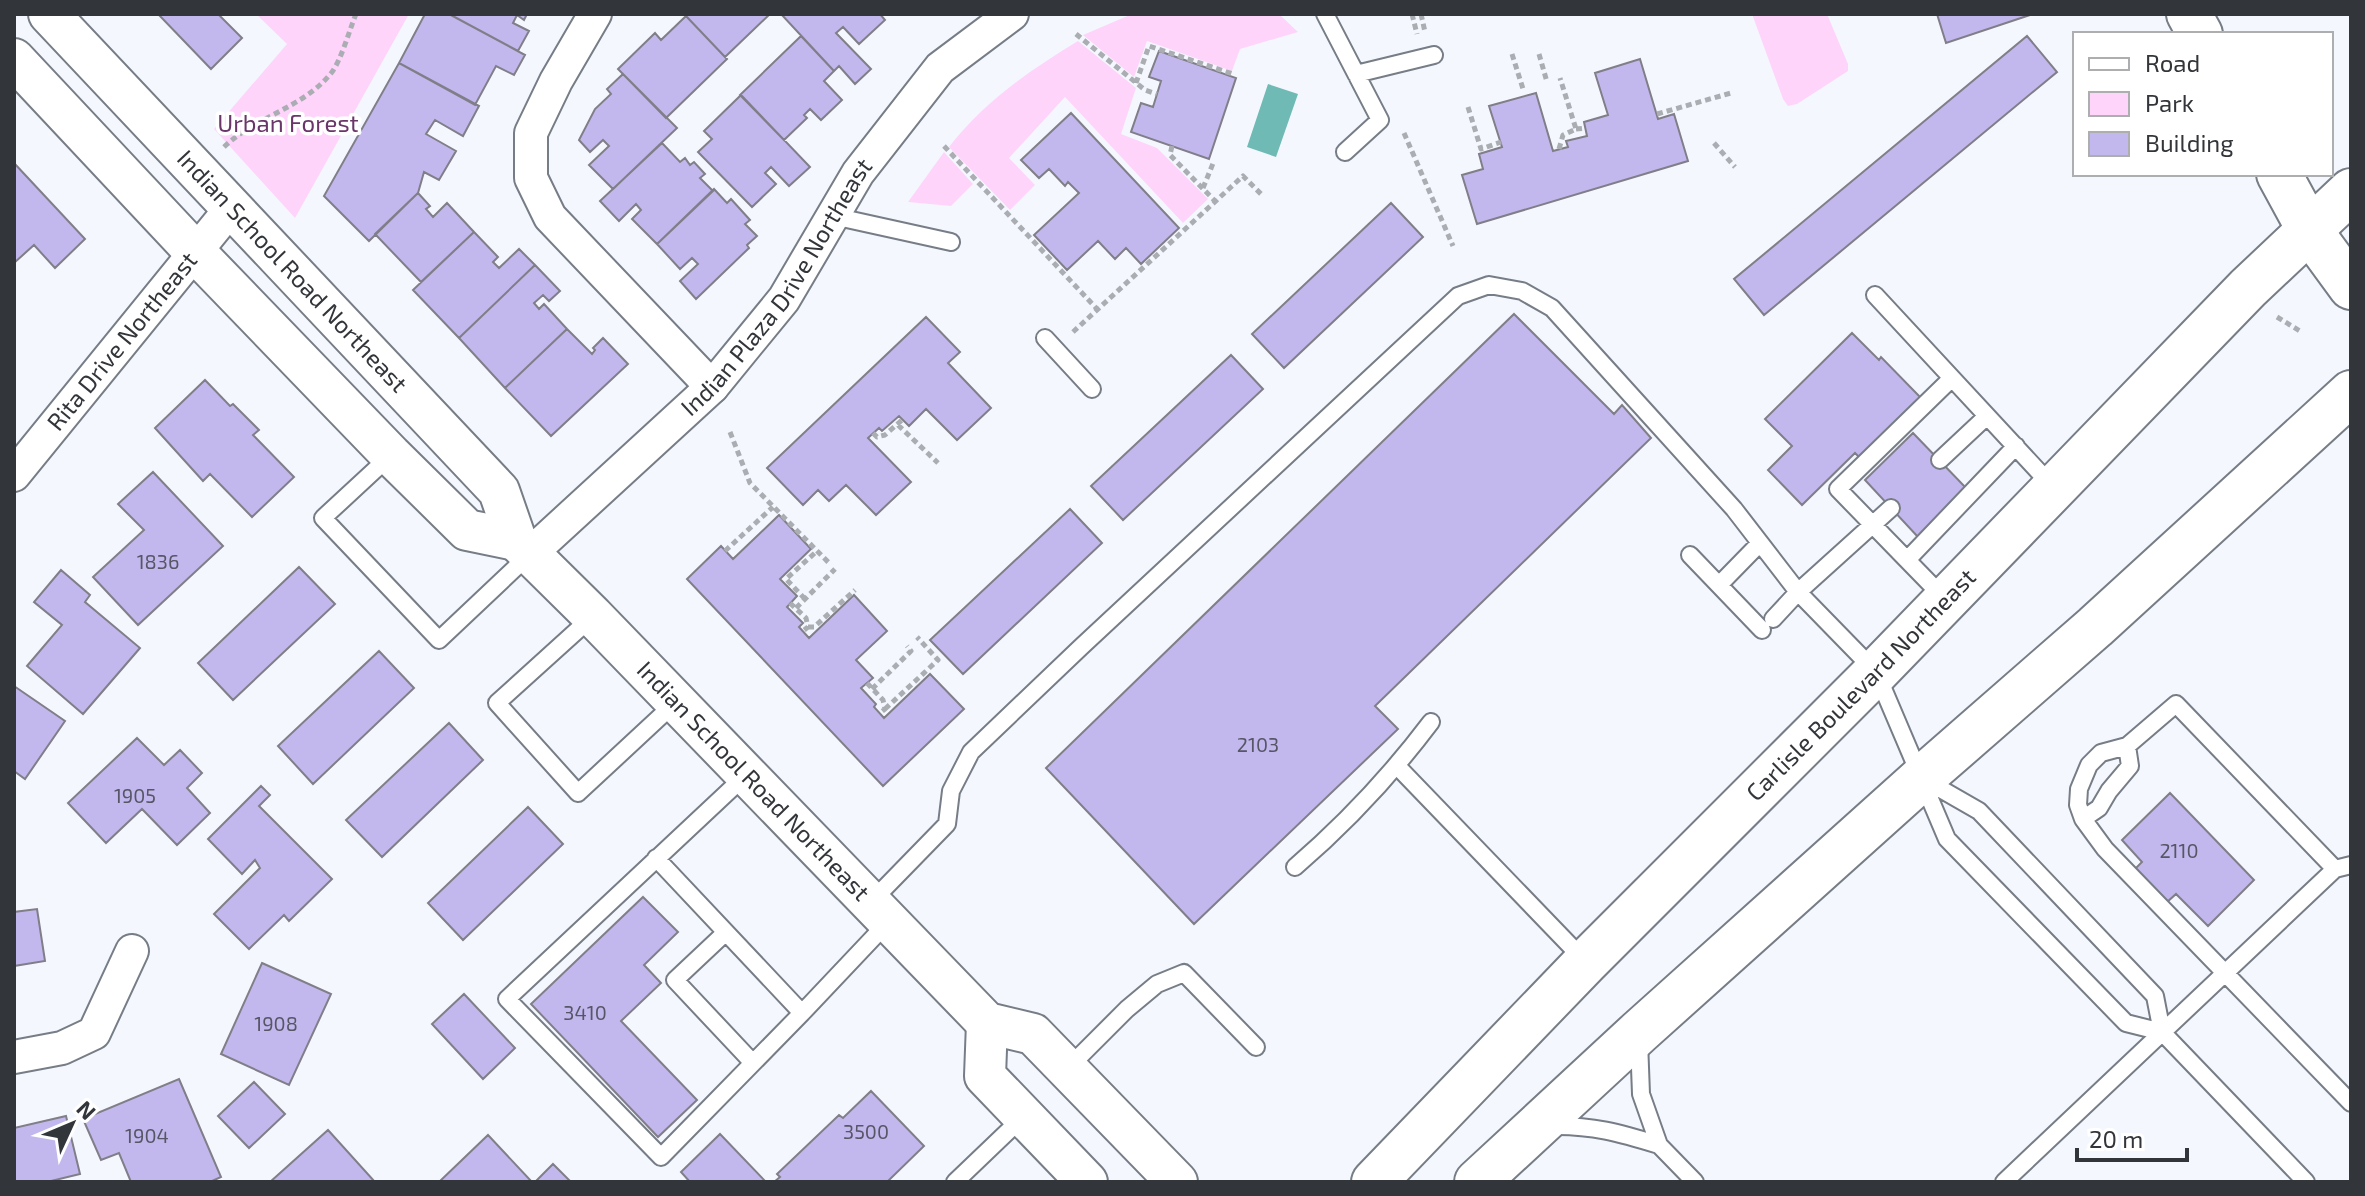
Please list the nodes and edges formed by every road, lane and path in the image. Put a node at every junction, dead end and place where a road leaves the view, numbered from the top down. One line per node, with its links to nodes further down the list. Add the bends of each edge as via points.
1 (49, 14): 44 (street, Indian School Road Northeast)
2 (356, 14): 35 (path, via 333,71 300,102 266,116)
3 (595, 14): 58 (street, via 531,133 531,178 550,217)
4 (1012, 14): 45 (street, Indian Plaza Drive Northeast, via 940,68 858,173)
5 (1325, 14): 18 (lane)
6 (1412, 14): 12 (path)
7 (1421, 14): 11 (path)
8 (2189, 14): 9 (main road)
9 (2199, 32)
10 (1076, 34): 21 (path)
11 (1426, 37)
12 (1418, 39)
13 (1512, 54): 22 (path)
14 (1539, 54): 20 (path)
15 (1434, 55): 18 (lane)
16 (14, 59): 49 (street)
17 (1233, 74): 21 (path, via 1149,46)
18 (1356, 74): 36 (lane, via 1380,120)
19 (1560, 78): 29 (path)
20 (1547, 82)
21 (1136, 83): 24 (path)
22 (1523, 89)
23 (1731, 93): 26 (path)
24 (1157, 94)
25 (1468, 107): 30 (path, via 1481,149)
26 (1657, 114)
27 (1586, 128): 29 (path)
28 (1402, 129): 48 (path)
29 (1576, 129): 34 (path, via 1563,135)
30 (1501, 142)
31 (1714, 143): 38 (path)
32 (944, 146): 52 (path)
33 (1172, 146): 40 (path, via 1170,155)
34 (1559, 149)
35 (220, 151)
36 (1345, 152)
37 (1214, 161): 40 (path)
38 (1735, 167)
39 (2280, 176): 46 (main road)
40 (1203, 188): 43 (path)
41 (2351, 191): 46 (main road, Carlisle Boulevard Northeast)
42 (1263, 196): 43 (path, via 1243,176)
43 (1215, 201): 52 (path)
44 (232, 207): 49 (street, Rita Drive Northeast); 74 (street, Indian School Road Northeast, via 499,491)
45 (833, 216): 47 (lane); 58 (street, Indian Plaza Drive Northeast, via 784,299)
46 (2310, 231): 50 (main road); 69 (main road, Carlisle Boulevard Northeast)
47 (951, 242)
48 (1453, 246)
49 (196, 253): 65 (street); 68 (street, Rita Drive Northeast)
50 (2351, 287)
51 (1875, 295): 57 (lane)
52 (1098, 310): 55 (path)
53 (2277, 317): 54 (path)
54 (2300, 331)
55 (1073, 333)
56 (1045, 338): 59 (lane)
57 (1952, 378): 61 (lane); 72 (lane, via 1838,489)
58 (712, 387): 74 (street, Indian Plaza Drive Northeast)
59 (1092, 389)
60 (2351, 393): 93 (main road)
61 (1987, 416): 64 (lane); 66 (lane)
62 (730, 432): 70 (path, via 750,483)
63 (873, 433): 67 (path, via 885,435 900,422)
64 (2016, 446): 69 (lane); 78 (lane)
65 (391, 455): 74 (street, via 467,530); 74 (lane, via 323,518 439,640)
66 (1940, 460)
67 (938, 463)
68 (14, 475)
69 (2054, 488): 83 (main road, Carlisle Boulevard Northeast)
70 (773, 507): 75 (path); 76 (path)
71 (1891, 508): 72 (lane)
72 (1873, 525): 78 (lane); 81 (lane)
73 (1760, 543): 79 (lane); 81 (lane); 98 (lane, via 1552,308 1522,291 1489,285 1458,296 971,752 951,791 947,824)
74 (523, 547): 84 (street, Indian School Road Northeast)
75 (725, 551)
76 (817, 551): 82 (path, via 833,567); 82 (path, via 786,579)
77 (1690, 555): 79 (lane)
78 (1907, 560): 83 (lane)
79 (1719, 585): 81 (lane, via 1768,624)
80 (855, 590): 82 (path, via 805,629 806,618 793,606)
81 (1798, 592): 87 (lane)
82 (805, 599)
83 (1946, 600): 87 (main road, Carlisle Boulevard Northeast)
84 (593, 616): 88 (street, Indian School Road Northeast); 88 (lane, via 497,703 578,793)
85 (917, 637): 86 (path, via 938,660 882,711 883,700 869,686 911,651)
86 (907, 646)
87 (1876, 672): 93 (lane); 101 (main road, Carlisle Boulevard Northeast)
88 (676, 702): 92 (street, Indian School Road Northeast)
89 (1431, 722): 91 (lane)
90 (2127, 746): 94 (lane, via 2130,766 2099,808); 94 (lane, via 2101,753 2089,765 2079,789); 97 (lane, via 2176,704)
91 (1397, 766): 96 (lane); 101 (lane)
92 (747, 774): 95 (lane); 98 (street, Indian School Road Northeast)
93 (1922, 778): 105 (main road); 106 (lane, via 1979,811 2155,996); 106 (lane, via 1947,839 2126,1023)
94 (2083, 819): 102 (lane, via 2129,876)
95 (656, 858): 99 (lane); 109 (lane, via 507,999 661,1157)
96 (1295, 867)
97 (2343, 867): 102 (lane)
98 (880, 911): 103 (lane); 104 (street, Indian School Road Northeast)
99 (725, 933): 103 (lane); 109 (lane, via 675,980)
100 (132, 951): 108 (street, via 94,1033 62,1048)
101 (1586, 962): 118 (main road, Carlisle Boulevard Northeast)
102 (2225, 973): 106 (lane); 111 (lane)
103 (802, 1013): 109 (lane)
104 (987, 1023): 110 (street, via 1033,1034); 112 (street, via 985,1076)
105 (1639, 1032): 113 (main road); 114 (lane, via 1641,1094)
106 (2162, 1032): 121 (lane); 122 (lane)
107 (1256, 1047): 110 (lane, via 1184,973 1157,984)
108 (14, 1057)
109 (753, 1063)
110 (1067, 1069): 117 (street)
111 (2351, 1103)
112 (1023, 1117): 115 (lane); 116 (street)
113 (1537, 1127): 114 (lane, via 1605,1129); 119 (main road)
114 (1659, 1145): 120 (lane)
115 (955, 1182)
116 (1087, 1182)
117 (1177, 1182)
118 (1374, 1182)
119 (1477, 1182)
120 (1695, 1182)
121 (2004, 1182)
122 (2306, 1182)

